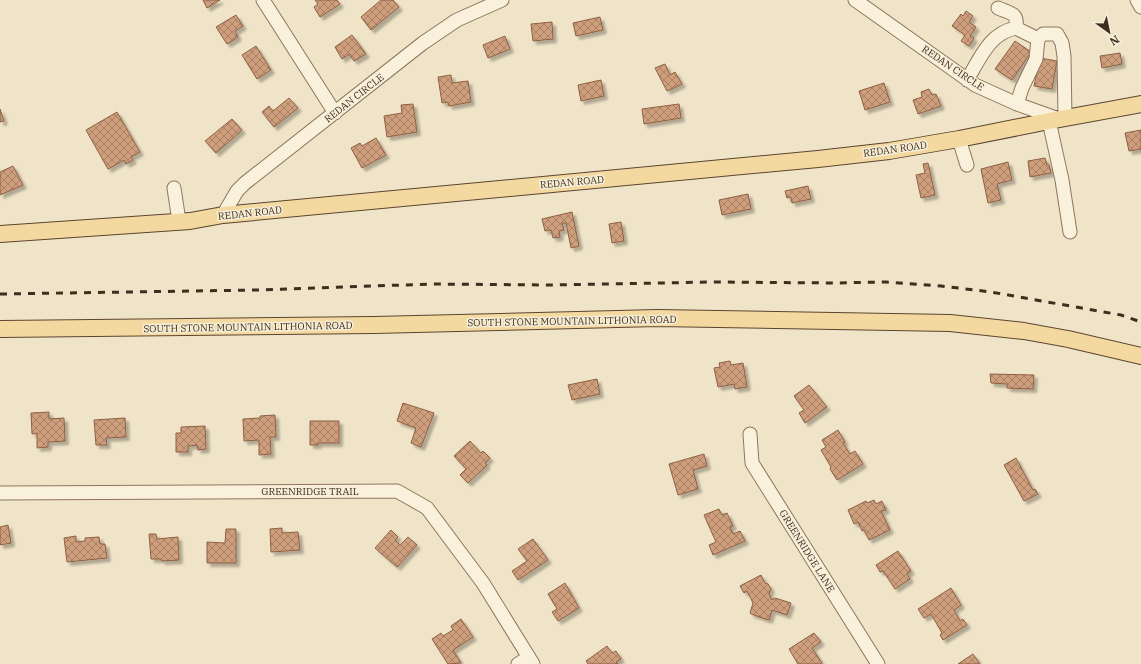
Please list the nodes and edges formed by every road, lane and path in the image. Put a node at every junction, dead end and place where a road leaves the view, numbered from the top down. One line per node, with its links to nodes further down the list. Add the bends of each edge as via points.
1 (263, 0): 12 (street)
2 (502, 0): 12 (street, REDAN CIRCLE, via 457,20 423,43)
3 (855, 0): 9 (street, REDAN CIRCLE)
4 (1138, 0): 5 (street)
5 (1141, 7)
6 (998, 8): 7 (street, via 1016,16)
7 (1016, 28): 8 (street); 9 (street, via 998,35 987,46)
8 (1038, 39): 10 (street, via 1036,59); 13 (street, via 1043,34 1056,34 1062,43 1064,56)
9 (967, 80): 10 (street, REDAN CIRCLE)
10 (1017, 104): 13 (street, REDAN CIRCLE)
11 (1141, 104): 13 (main road, REDAN ROAD)
12 (335, 113): 17 (street, REDAN CIRCLE, via 245,183 237,191)
13 (1058, 119): 14 (main road, REDAN ROAD); 19 (street, via 1062,180)
14 (960, 139): 15 (street); 17 (main road, REDAN ROAD, via 818,159)
15 (967, 165)
16 (174, 188): 18 (street)
17 (223, 215): 18 (main road, REDAN ROAD)
18 (179, 221): 20 (main road, REDAN ROAD)
19 (1070, 232)
20 (0, 234)
21 (0, 329): 22 (main road, SOUTH STONE MOUNTAIN LITHONIA ROAD, via 374,325 657,318 950,323 1068,339)
22 (1141, 356)
23 (750, 434): 26 (street, GREENRIDGE LANE, via 752,463)
24 (0, 493): 25 (street, GREENRIDGE TRAIL, via 397,490 427,508 483,582)
25 (527, 662)
26 (878, 664)

